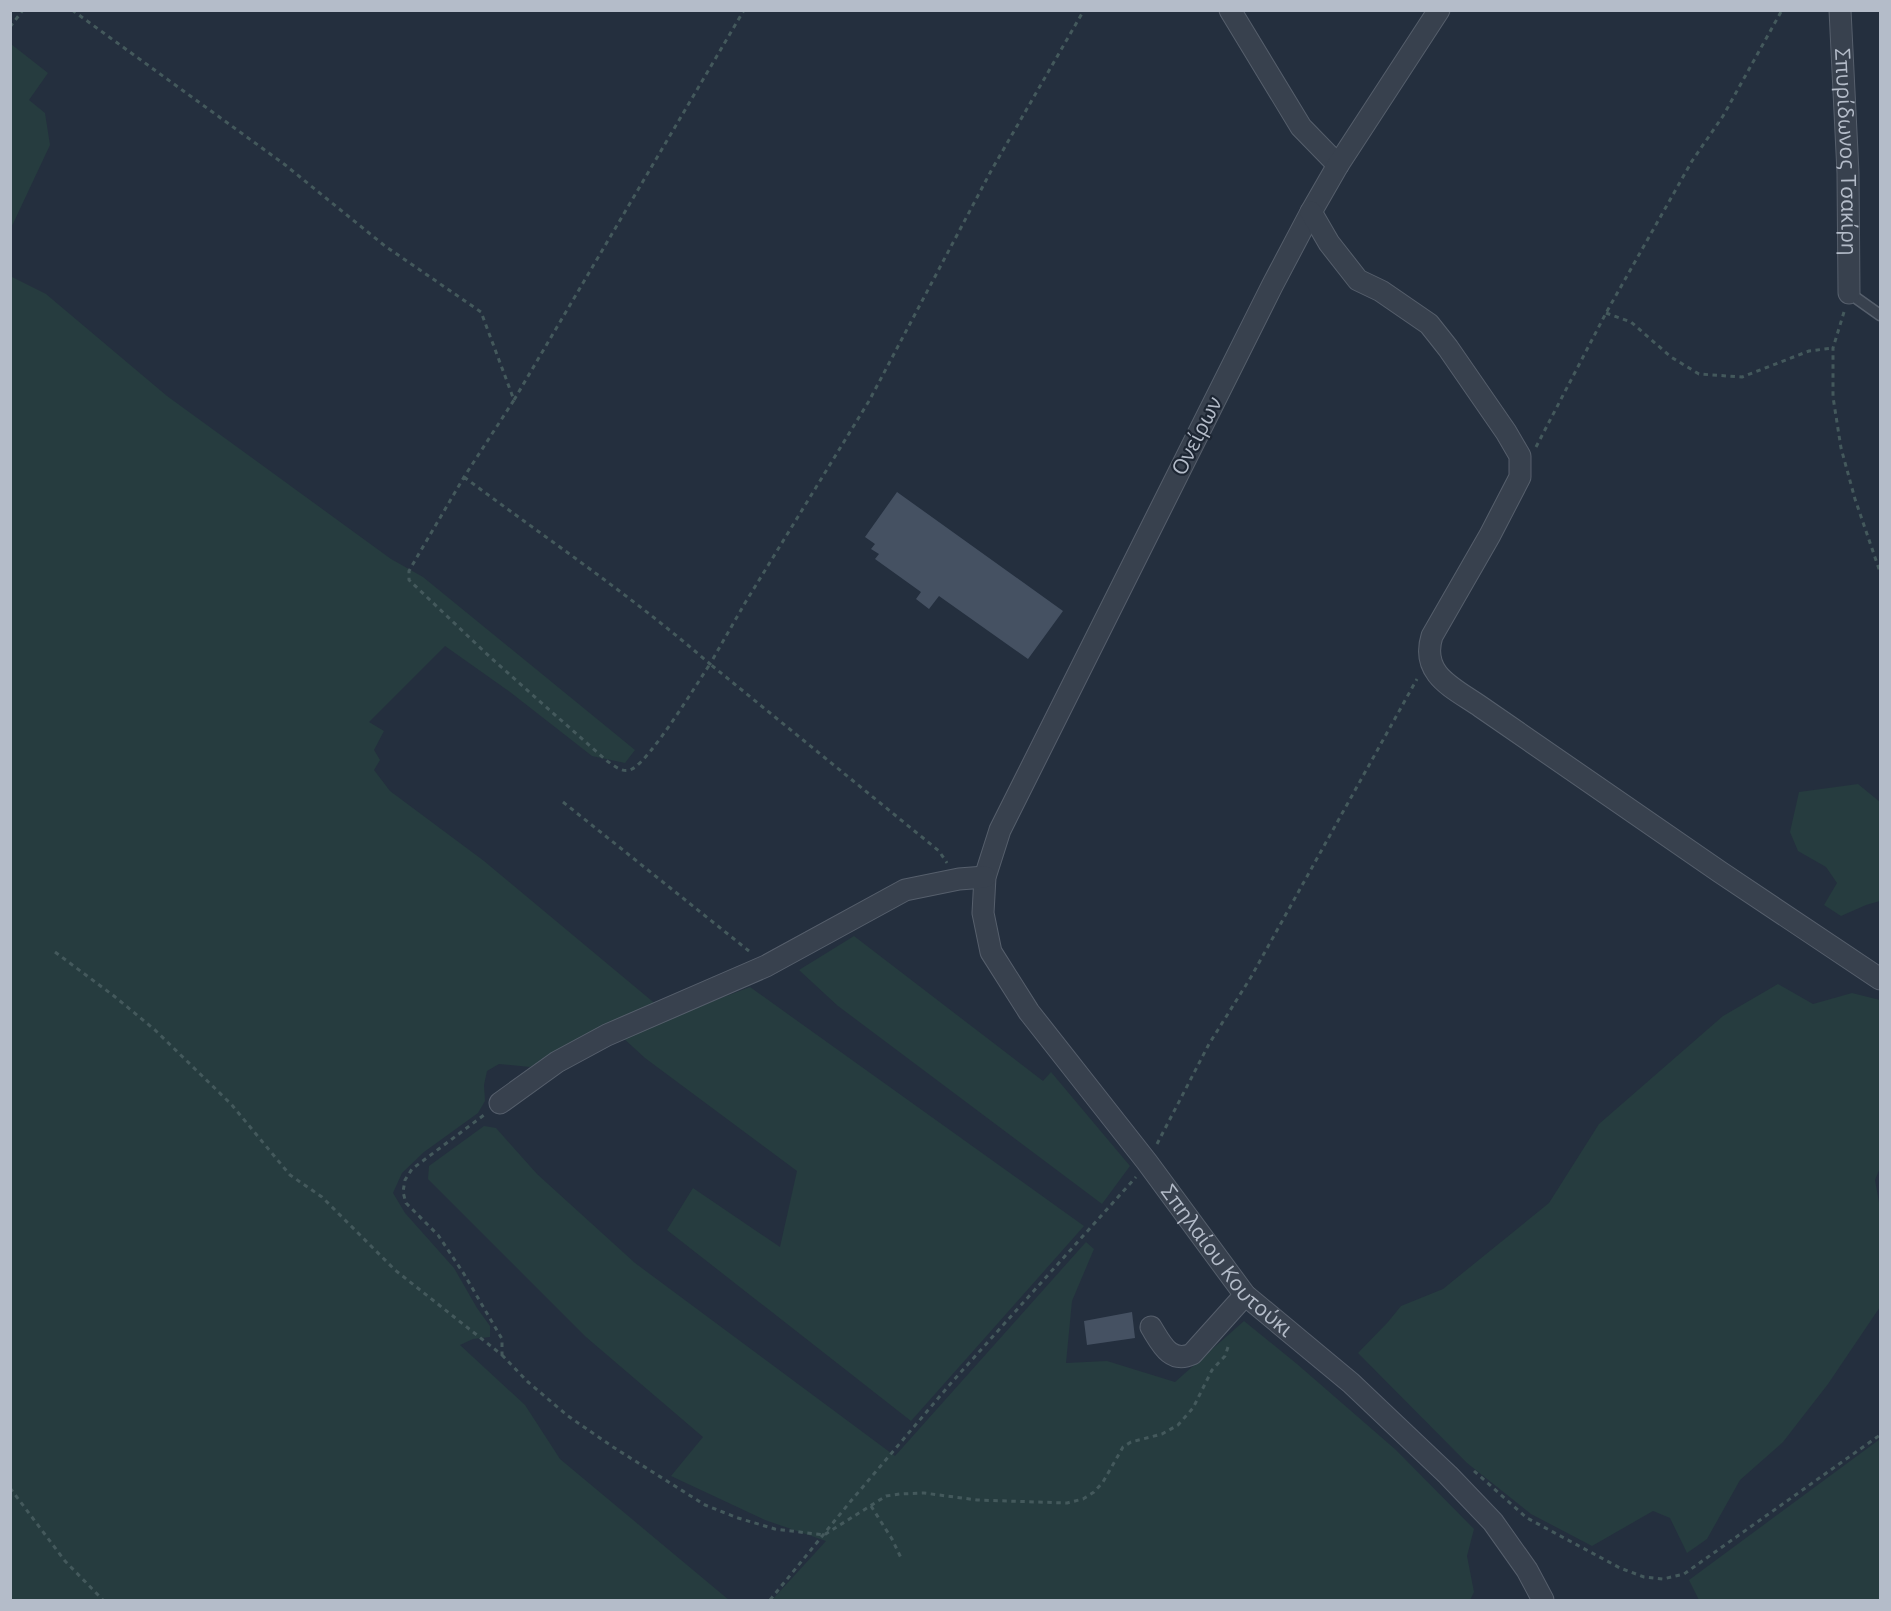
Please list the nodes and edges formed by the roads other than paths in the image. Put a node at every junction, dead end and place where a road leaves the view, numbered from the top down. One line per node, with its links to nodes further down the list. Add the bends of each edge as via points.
1 (1230, 10): 4 (street, via 1301,127)
2 (1439, 10): 4 (street, Ονείρων)
3 (1840, 10): 6 (street, Σπυρίδωνος Τσακίρη)
4 (1338, 165): 5 (street, Ονείρων)
5 (1311, 212): 8 (street, Ονείρων, via 1000,830); 9 (street, via 1358,280 1429,324 1520,456 1520,477 1432,636 1429,659 1434,670 1452,687)
6 (1849, 293): 7 (lane)
7 (1881, 315)
8 (985, 877): 10 (street, via 905,890 766,966 607,1035 557,1062); 11 (street, Σπηλαίου Κουτούκι, via 983,913 991,952 1029,1012)
9 (1881, 979)
10 (500, 1103)
11 (1245, 1295): 12 (street, via 1185,1358 1170,1354); 13 (street, Σπηλαίου Κουτούκι, via 1351,1383 1448,1475 1493,1522)
12 (1151, 1327)
13 (1543, 1600)

